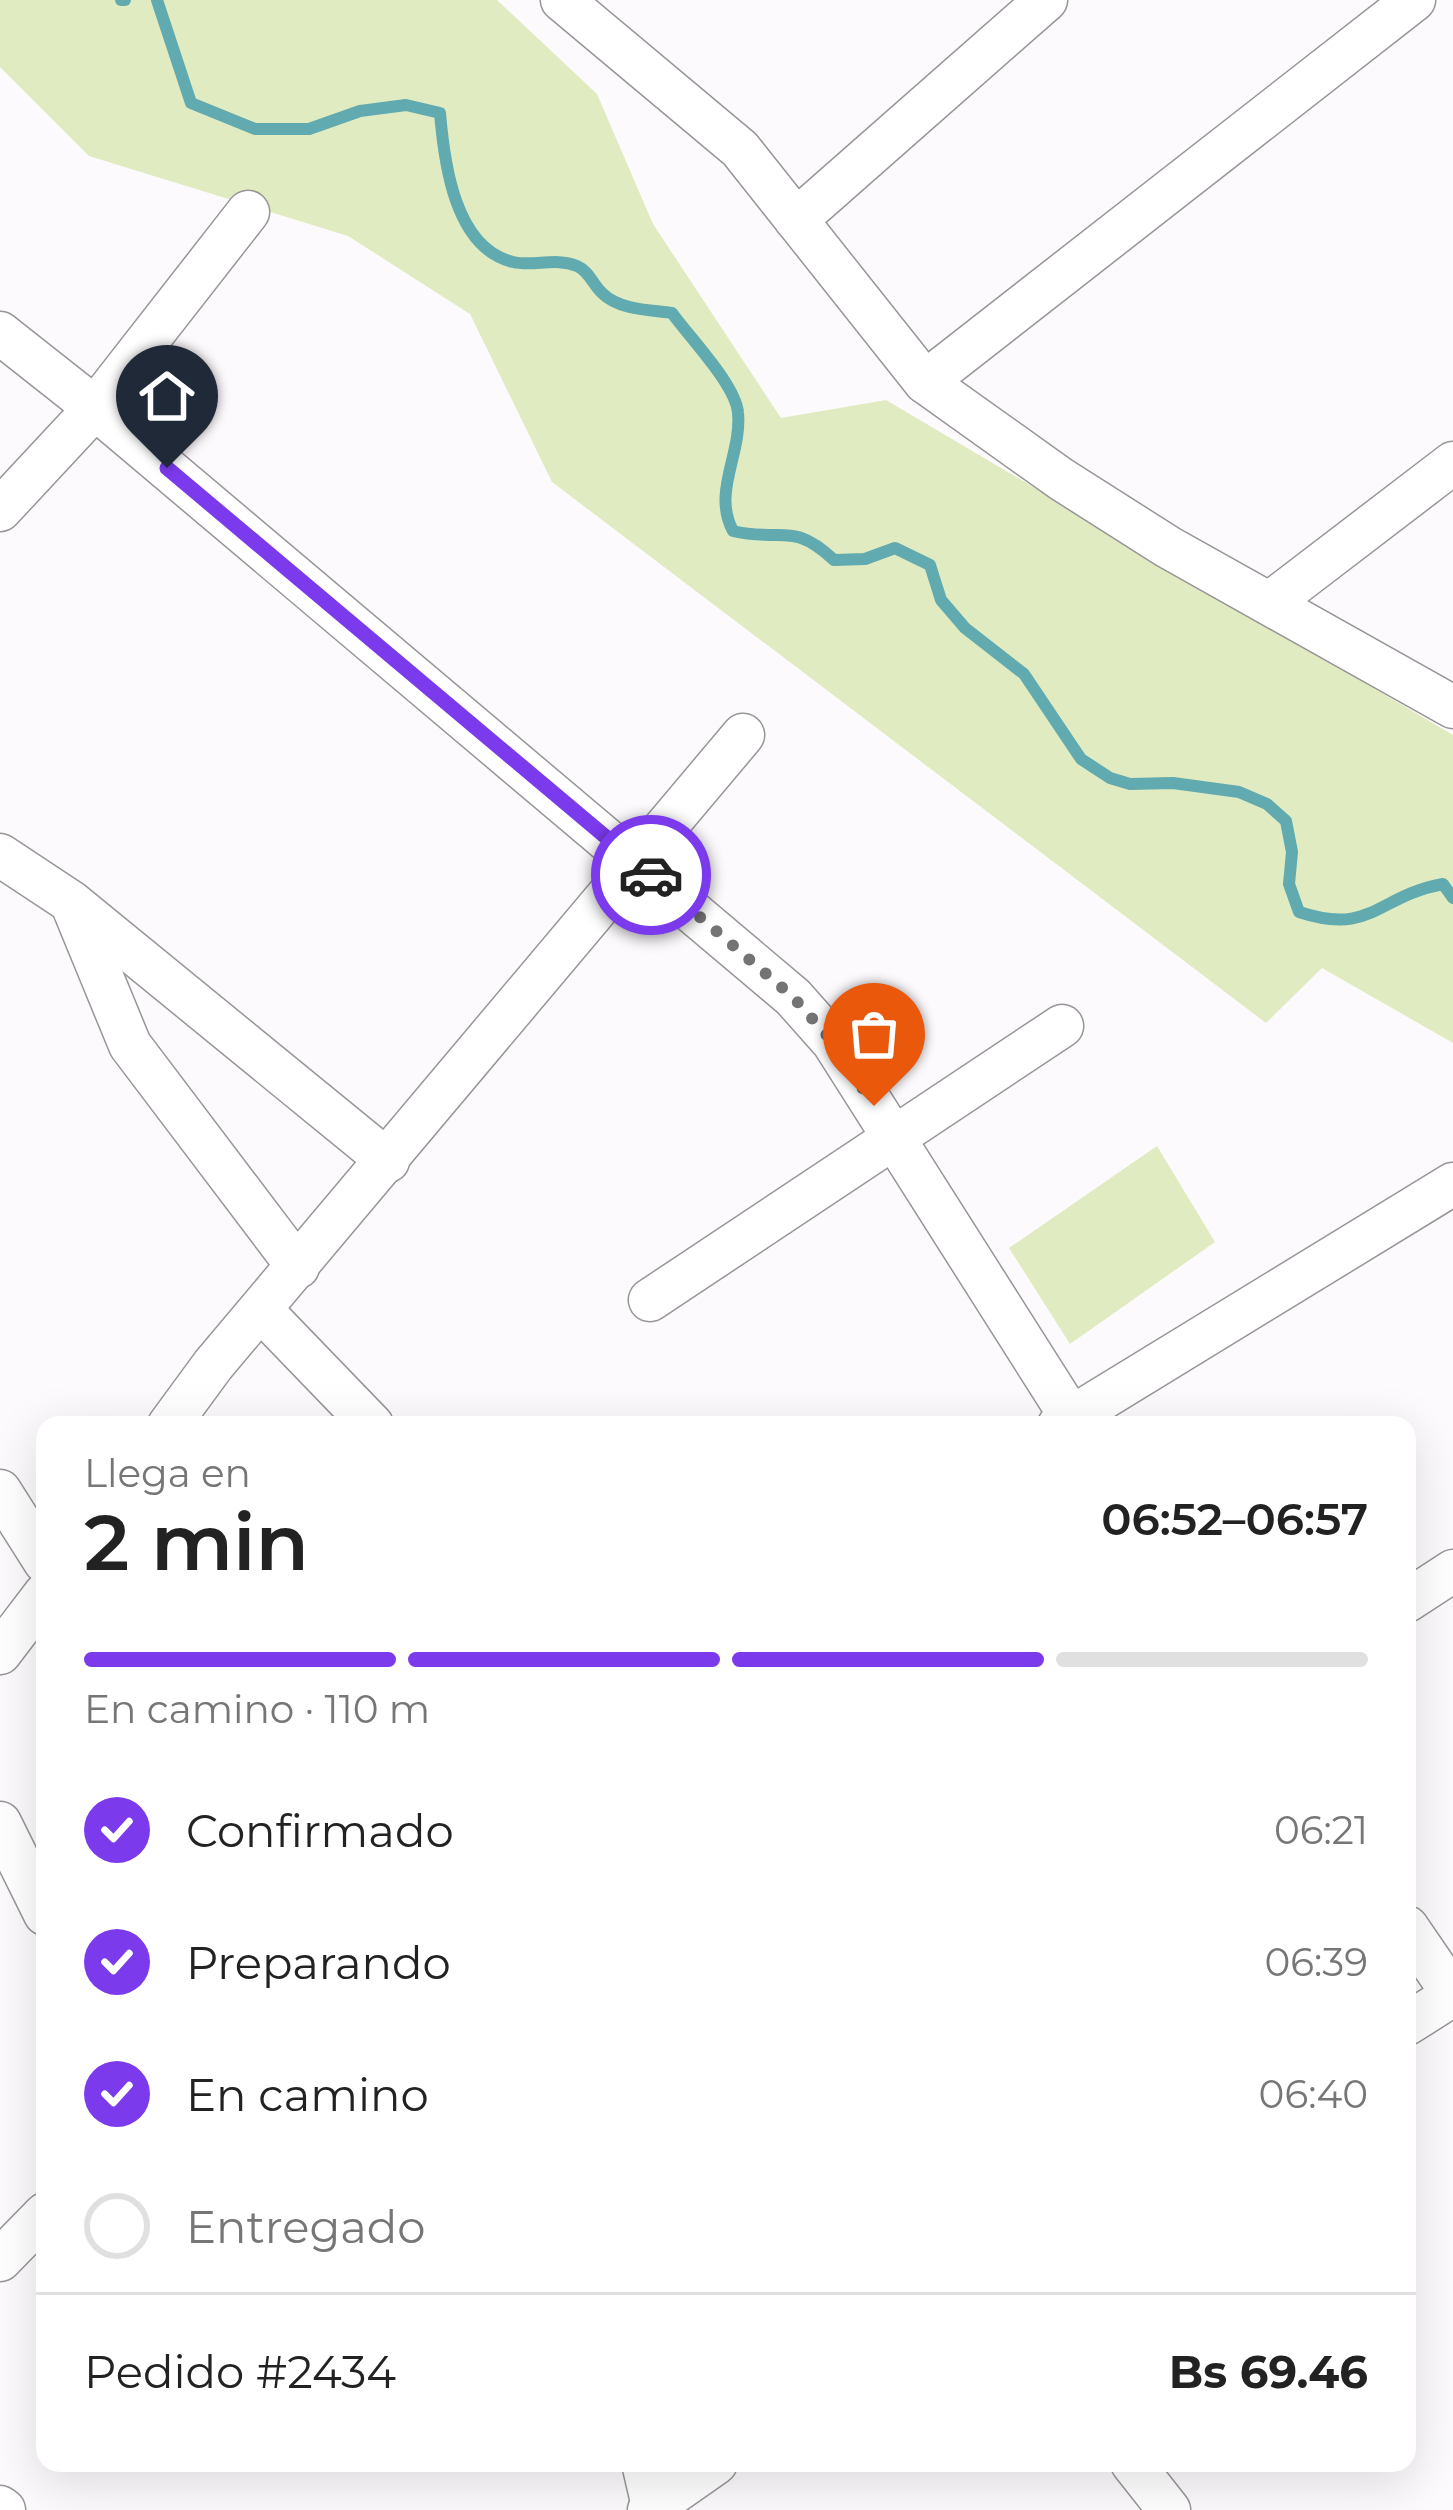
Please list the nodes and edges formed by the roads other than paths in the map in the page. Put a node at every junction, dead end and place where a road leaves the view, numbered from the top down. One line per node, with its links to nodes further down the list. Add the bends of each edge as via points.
1 (562, 0): 5 (street, via 740,149)
2 (1046, 0): 5 (street)
3 (1414, 0): 7 (street)
4 (248, 212): 8 (street)
5 (796, 220): 7 (street)
6 (0, 333): 8 (street)
7 (925, 382): 11 (street, via 1168,548)
8 (95, 407): 10 (street); 15 (street)
9 (1453, 464): 11 (street)
10 (0, 509)
11 (1270, 602): 12 (street)
12 (1453, 707)
13 (743, 735): 15 (street)
14 (0, 855): 16 (street)
15 (637, 864): 18 (street, via 793,997 833,1042); 19 (street)
16 (71, 902): 19 (street); 21 (street, via 130,1046)
17 (1062, 1026): 18 (street)
18 (894, 1137): 22 (street); 26 (street)
19 (388, 1161): 21 (street)
20 (1448, 1195): 27 (street)
21 (298, 1267): 23 (street)
22 (650, 1300)
23 (261, 1310): 24 (street); 25 (street)
24 (176, 1416)
25 (364, 1416)
26 (1065, 1416)
27 (1079, 1416)
28 (0, 1491): 29 (street)
29 (36, 1548)
30 (1453, 1571): 31 (street)
31 (1416, 1595)
32 (36, 1606): 33 (street)
33 (0, 1653)
34 (0, 1823): 35 (street)
35 (36, 1896)
36 (1416, 1940): 37 (street)
37 (1453, 1995): 38 (street)
38 (1416, 2018)
39 (36, 2223): 40 (street)
40 (0, 2260)
41 (645, 2472): 44 (street)
42 (703, 2472): 44 (street)
43 (1139, 2472): 45 (street)
44 (651, 2508)
45 (1168, 2510)

